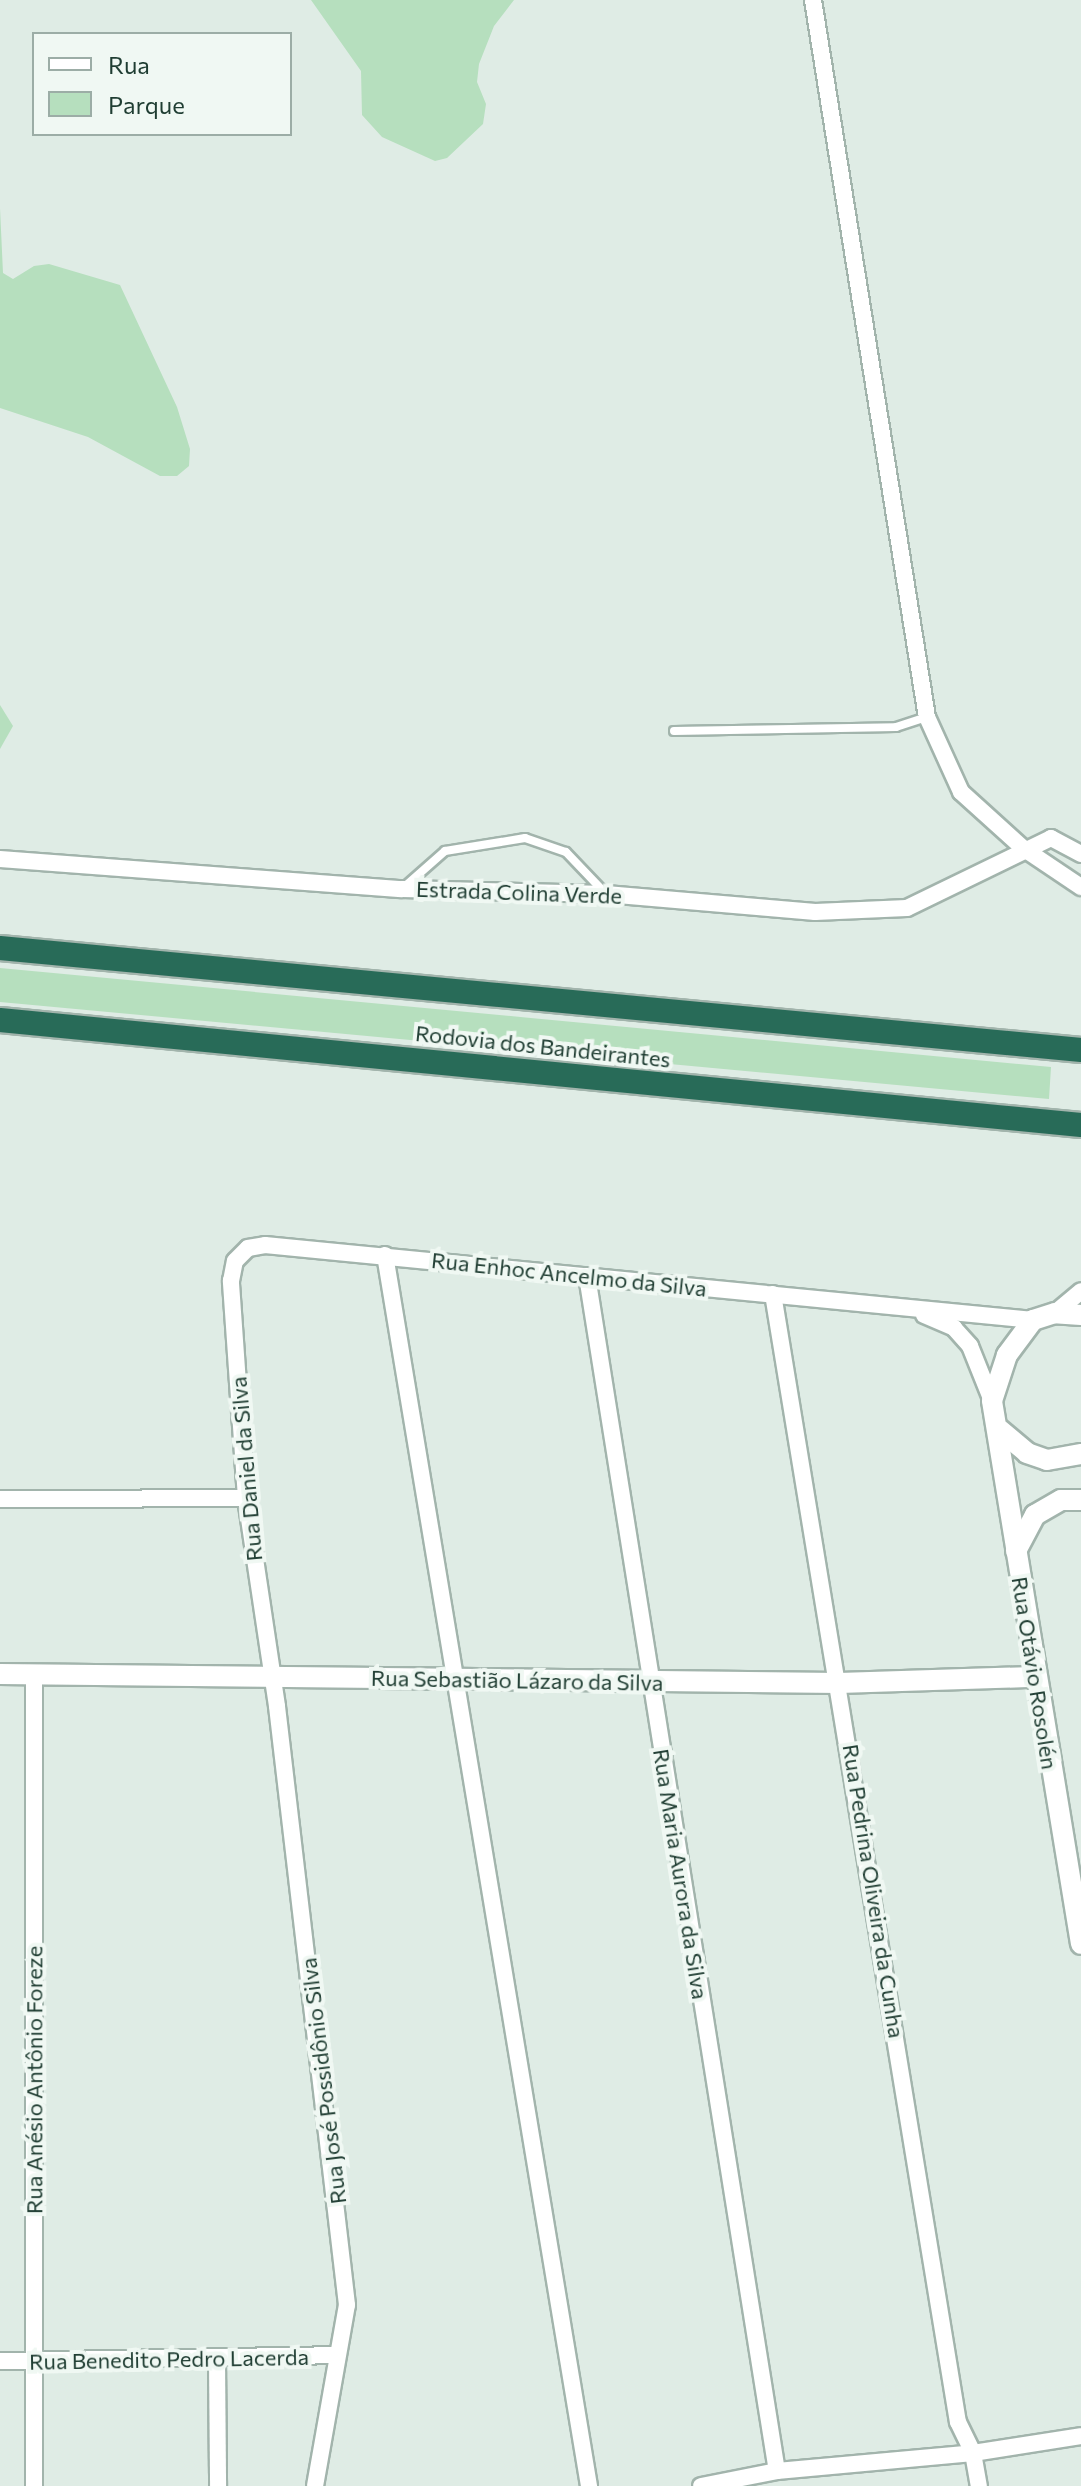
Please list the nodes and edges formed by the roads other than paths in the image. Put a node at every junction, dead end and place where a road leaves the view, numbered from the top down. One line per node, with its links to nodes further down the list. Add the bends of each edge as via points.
1 (813, 0): 2 (street)
2 (927, 717): 3 (lane, via 896,727); 4 (street, via 961,792)
3 (674, 731)
4 (1023, 848): 5 (street, Estrada Colina Verde, via 1051,838); 7 (street); 9 (street, Estrada Colina Verde, via 907,908 815,912)
5 (1081, 854)
6 (0, 859): 8 (street, Estrada Colina Verde)
7 (1081, 887)
8 (402, 889): 9 (street, Estrada Colina Verde); 9 (lane, via 445,851 525,838 566,852)
9 (606, 894)
10 (0, 948): 12 (highway, Rodovia dos Bandeirantes)
11 (0, 1020): 13 (highway, Rodovia dos Bandeirantes)
12 (1070, 1048)
13 (1081, 1125)
14 (385, 1255): 15 (street, Rua Enhoc Ancelmo da Silva, via 265,1245 248,1248); 16 (street, Rua Enhoc Ancelmo da Silva); 34 (street)
15 (235, 1261): 26 (street, Rua Daniel da Silva, via 231,1281)
16 (587, 1276): 18 (street, Rua Enhoc Ancelmo da Silva); 35 (street, Rua Maria Aurora da Silva)
17 (1081, 1291): 20 (street)
18 (773, 1294): 19 (street, Rua Enhoc Ancelmo da Silva); 36 (street, Rua Pedrina Oliveira da Cunha)
19 (908, 1308): 22 (street, Rua Enhoc Ancelmo da Silva); 23 (street, Rua Enhoc Ancelmo da Silva, via 954,1328 970,1346)
20 (1055, 1313): 21 (street); 22 (street)
21 (1081, 1315)
22 (1033, 1320): 23 (street, via 1007,1355)
23 (992, 1401): 24 (street, Rua Otávio Rosolén)
24 (1000, 1430): 25 (street, via 1027,1453 1047,1460); 29 (street, Rua Otávio Rosolén)
25 (1081, 1454)
26 (246, 1498): 27 (street); 32 (street, Rua Daniel da Silva)
27 (0, 1499)
28 (1081, 1500): 29 (street, via 1061,1500 1035,1515)
29 (1016, 1551): 33 (street, Rua Otávio Rosolén)
30 (0, 1674): 31 (street, Rua Sebastião Lázaro da Silva)
31 (34, 1674): 32 (street, Rua Sebastião Lázaro da Silva); 40 (street, Rua Anésio Antônio Foreze)
32 (271, 1676): 34 (street, Rua Sebastião Lázaro da Silva); 38 (street, Rua José Possidônio Silva, via 338,2209 347,2305)
33 (1034, 1677): 36 (street, Rua Sebastião Lázaro da Silva); 37 (street, Rua Otávio Rosolén)
34 (453, 1679): 35 (street, Rua Sebastião Lázaro da Silva); 48 (street)
35 (651, 1682): 36 (street, Rua Sebastião Lázaro da Silva); 44 (street, Rua Maria Aurora da Silva)
36 (839, 1683): 43 (street, Rua Pedrina Oliveira da Cunha, via 958,2422)
37 (1081, 1944)
38 (337, 2355): 41 (street, Rua Benedito Pedro Lacerda); 47 (street, Rua José Possidônio Silva)
39 (0, 2361): 40 (street, Rua Benedito Pedro Lacerda)
40 (34, 2361): 41 (street, Rua Benedito Pedro Lacerda); 45 (street, Rua Anésio Antônio Foreze)
41 (217, 2361): 46 (street)
42 (1081, 2436): 43 (street)
43 (973, 2453): 44 (street); 50 (street, Rua Pedrina Oliveira da Cunha)
44 (777, 2471): 49 (street)
45 (34, 2486)
46 (218, 2486)
47 (315, 2486)
48 (589, 2486)
49 (701, 2486)
50 (979, 2486)

